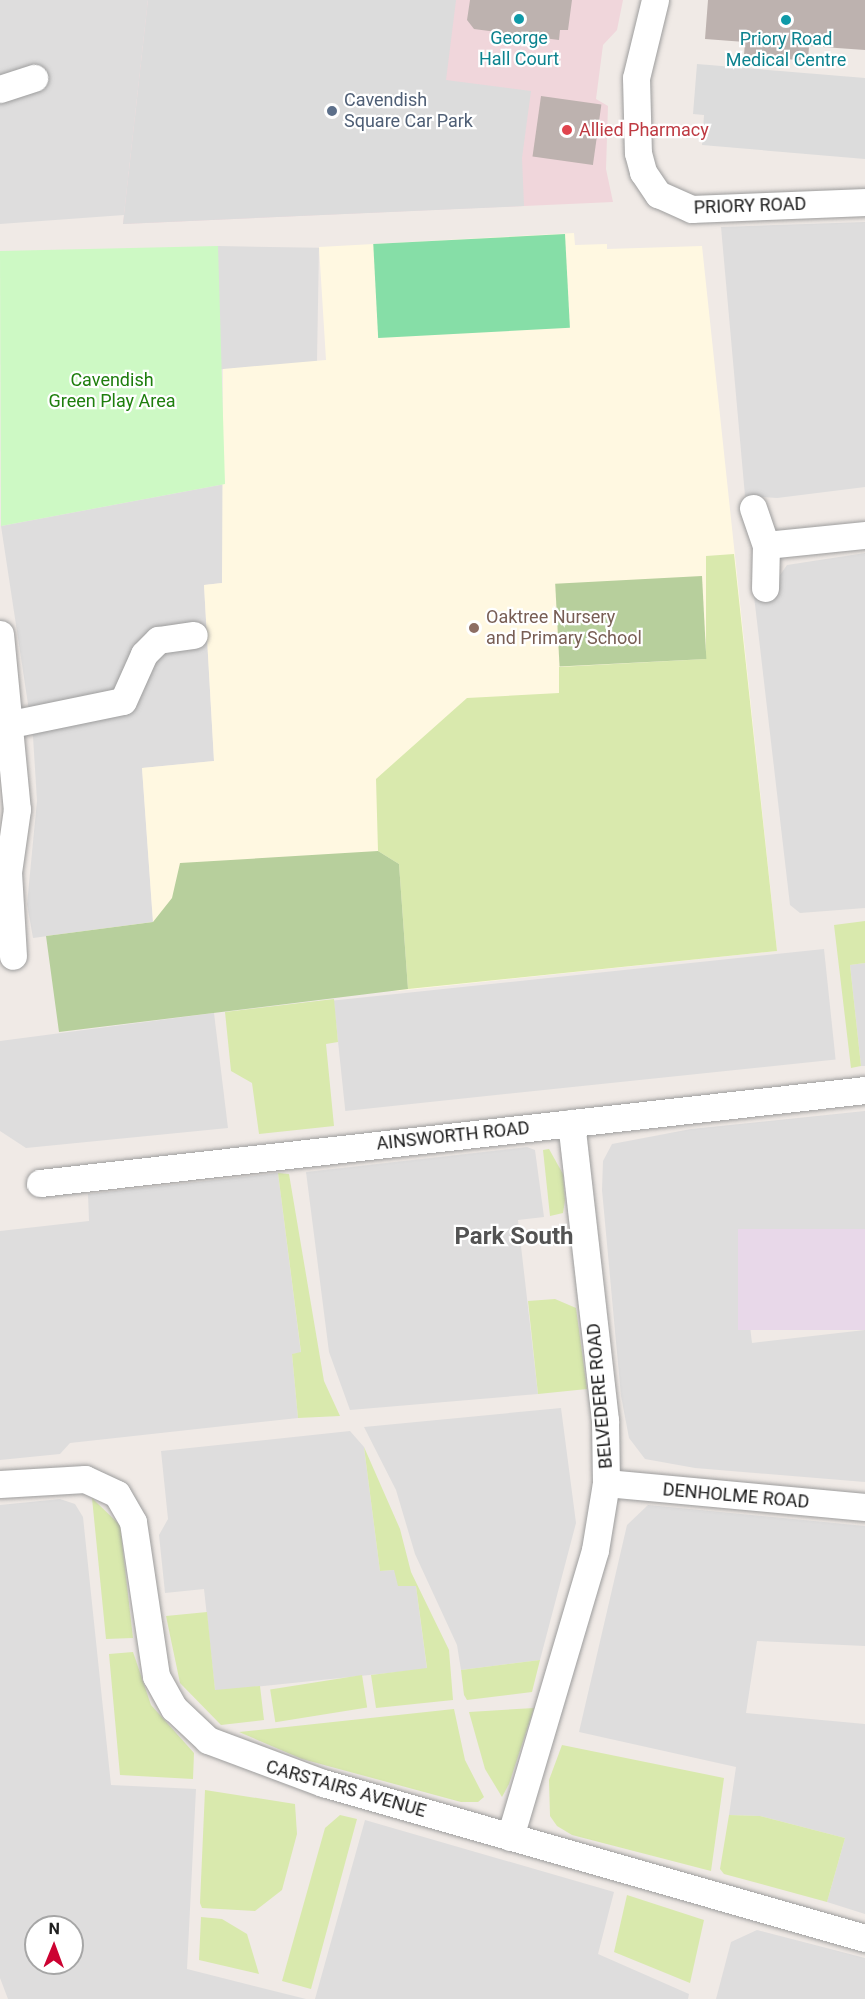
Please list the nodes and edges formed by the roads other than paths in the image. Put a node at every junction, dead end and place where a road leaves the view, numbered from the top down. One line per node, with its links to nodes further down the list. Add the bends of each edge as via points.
1 (655, 0): 4 (street, PRIORY ROAD, via 636,78 638,153 646,180 668,202 692,209)
2 (34, 78): 3 (street)
3 (0, 89)
4 (865, 202)
5 (753, 508): 7 (street)
6 (865, 535): 7 (street)
7 (766, 546): 8 (street)
8 (765, 588)
9 (0, 634): 11 (street)
10 (194, 635): 11 (street, via 158,640 144,654 123,701)
11 (11, 724): 12 (street, via 17,809 8,905)
12 (13, 956)
13 (865, 1090): 14 (street, AINSWORTH ROAD)
14 (571, 1123): 15 (street, AINSWORTH ROAD); 16 (street, BELVEDERE ROAD, via 605,1420)
15 (40, 1183)
16 (606, 1483): 18 (street, DENHOLME ROAD); 19 (street, BELVEDERE ROAD, via 589,1572)
17 (0, 1484): 19 (street, CARSTAIRS AVENUE, via 85,1479 117,1494 133,1522 156,1676 174,1708 208,1740 264,1766)
18 (865, 1507)
19 (510, 1837): 20 (street, CARSTAIRS AVENUE)
20 (865, 1938)

